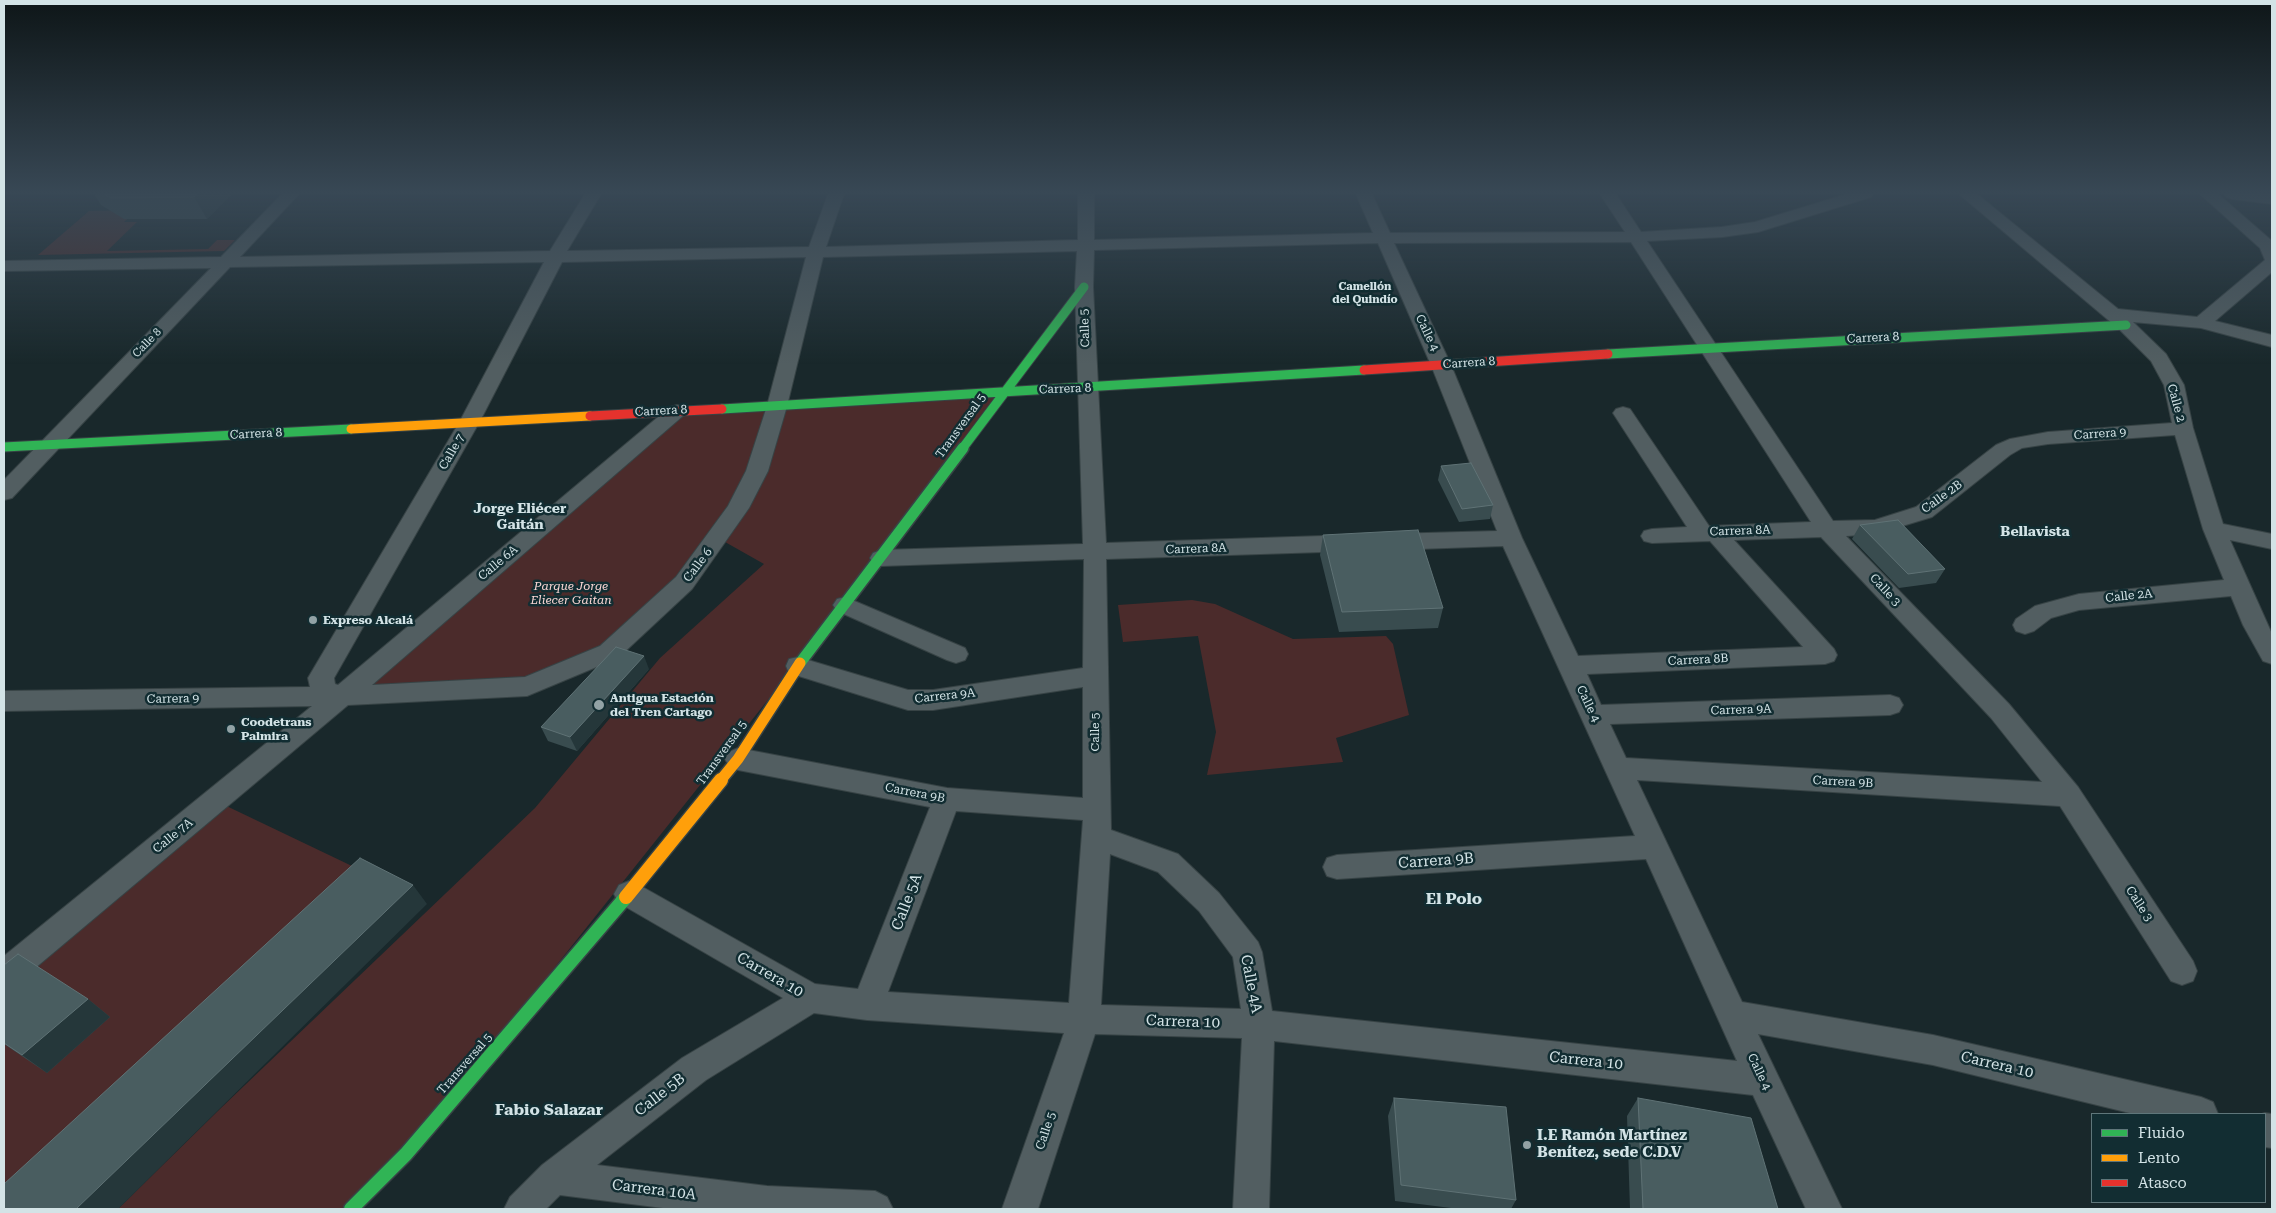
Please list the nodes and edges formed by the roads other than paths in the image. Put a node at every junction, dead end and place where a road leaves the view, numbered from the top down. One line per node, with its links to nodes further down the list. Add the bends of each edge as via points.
1 (236, 251): 10 (street, Calle 8)
2 (559, 251): 9 (street, Calle 7)
3 (870, 251): 8 (street)
4 (1086, 251): 13 (street, Calle 5)
5 (1390, 251): 18 (street, Calle 4)
6 (1644, 251): 17 (street, Calle 3)
7 (2036, 251): 14 (street, Calle 2)
8 (816, 252): 9 (street); 21 (street, Calle 6)
9 (556, 256): 10 (street); 24 (street, Calle 7)
10 (226, 261): 12 (street); 27 (street, Calle 8)
11 (2272, 264): 15 (street)
12 (4, 266)
13 (1084, 288): 19 (street, Calle 5); 20 (street, Transversal 5)
14 (2120, 319): 15 (street, Carrera 8); 17 (street, Carrera 8); 25 (street, Calle 2, via 2159,358 2174,385)
15 (2201, 323): 16 (street, Carrera 8)
16 (2272, 341)
17 (1706, 347): 18 (street, Carrera 8); 30 (street, Calle 3)
18 (1442, 365): 19 (street, Carrera 8); 34 (street, Calle 4)
19 (1087, 388): 20 (street, Carrera 8); 36 (street, Calle 5)
20 (1004, 391): 21 (street, Carrera 8); 37 (street, Transversal 5)
21 (776, 406): 22 (street, Carrera 8); 47 (street, Calle 6, via 757,471 734,515 684,583 609,652 527,686)
22 (678, 411): 24 (street, Carrera 8); 47 (street, Calle 6A)
23 (1623, 413): 32 (street)
24 (470, 421): 27 (street, Carrera 8); 47 (street, Calle 7, via 320,678 323,691)
25 (2183, 428): 26 (street, Carrera 9); 31 (street, Calle 2)
26 (2017, 443): 30 (street, Calle 2B, via 2003,450 1924,512 1876,527)
27 (49, 446): 28 (street, Carrera 8); 29 (street, Calle 8)
28 (4, 447)
29 (4, 493)
30 (1828, 529): 32 (street, Carrera 8A); 53 (street, Calle 3, via 2000,711)
31 (2214, 529): 35 (street); 38 (street, Calle 2)
32 (1708, 532): 33 (street, Carrera 8A); 45 (street, Carrera 8B, via 1825,655)
33 (1652, 536)
34 (1511, 538): 36 (street, Carrera 8A); 45 (street, Calle 4)
35 (2272, 541)
36 (1096, 553): 37 (street, Carrera 8A); 46 (street, Calle 5)
37 (881, 558): 39 (street, Transversal 5)
38 (2239, 587): 40 (street, Calle 2A, via 2079,602 2043,612); 41 (street, Calle 2)
39 (845, 605): 42 (street); 44 (street, Transversal 5)
40 (2025, 625)
41 (2264, 627): 43 (street, Calle 2)
42 (956, 654)
43 (2272, 655)
44 (798, 666): 46 (street, Carrera 9A, via 908,700 933,700); 51 (street, Transversal 5)
45 (1570, 666): 50 (street, Calle 4)
46 (1096, 676): 55 (street, Calle 5)
47 (342, 696): 48 (street, Carrera 9); 60 (street, Calle 7A)
48 (4, 701)
49 (1890, 704): 50 (street, Carrera 9A)
50 (1593, 715): 52 (street, Calle 4)
51 (738, 759): 54 (street, Carrera 9B); 58 (street, Transversal 5)
52 (1618, 768): 53 (street, Carrera 9B); 56 (street, Calle 4)
53 (2068, 795): 59 (street, Calle 3)
54 (947, 799): 55 (street, Carrera 9B); 62 (street, Calle 5A)
55 (1096, 823): 64 (street, Calle 5); 65 (street, Calle 4A, via 1168,863 1210,902 1247,952)
56 (1654, 847): 57 (street, Carrera 9B); 63 (street, Calle 4)
57 (1337, 867)
58 (629, 894): 61 (street, Carrera 10); 70 (street, Transversal 5, via 406,1154)
59 (2182, 971)
60 (4, 975)
61 (811, 998): 62 (street, Carrera 10); 68 (street, Calle 5B, via 694,1069)
62 (867, 1004): 64 (street, Carrera 10)
63 (1732, 1015): 66 (street, Calle 4); 67 (street, Carrera 10, via 1933,1050)
64 (1084, 1019): 65 (street, Carrera 10); 73 (street, Calle 5)
65 (1259, 1024): 66 (street, Carrera 10); 74 (street, Calle 4A)
66 (1763, 1080): 75 (street, Calle 4)
67 (2197, 1113)
68 (554, 1177): 69 (street, Carrera 10A); 71 (street, Calle 5B)
69 (766, 1207): 72 (street, Carrera 10A)
70 (350, 1209)
71 (522, 1209)
72 (874, 1209)
73 (1020, 1209)
74 (1251, 1209)
75 (1824, 1209)

